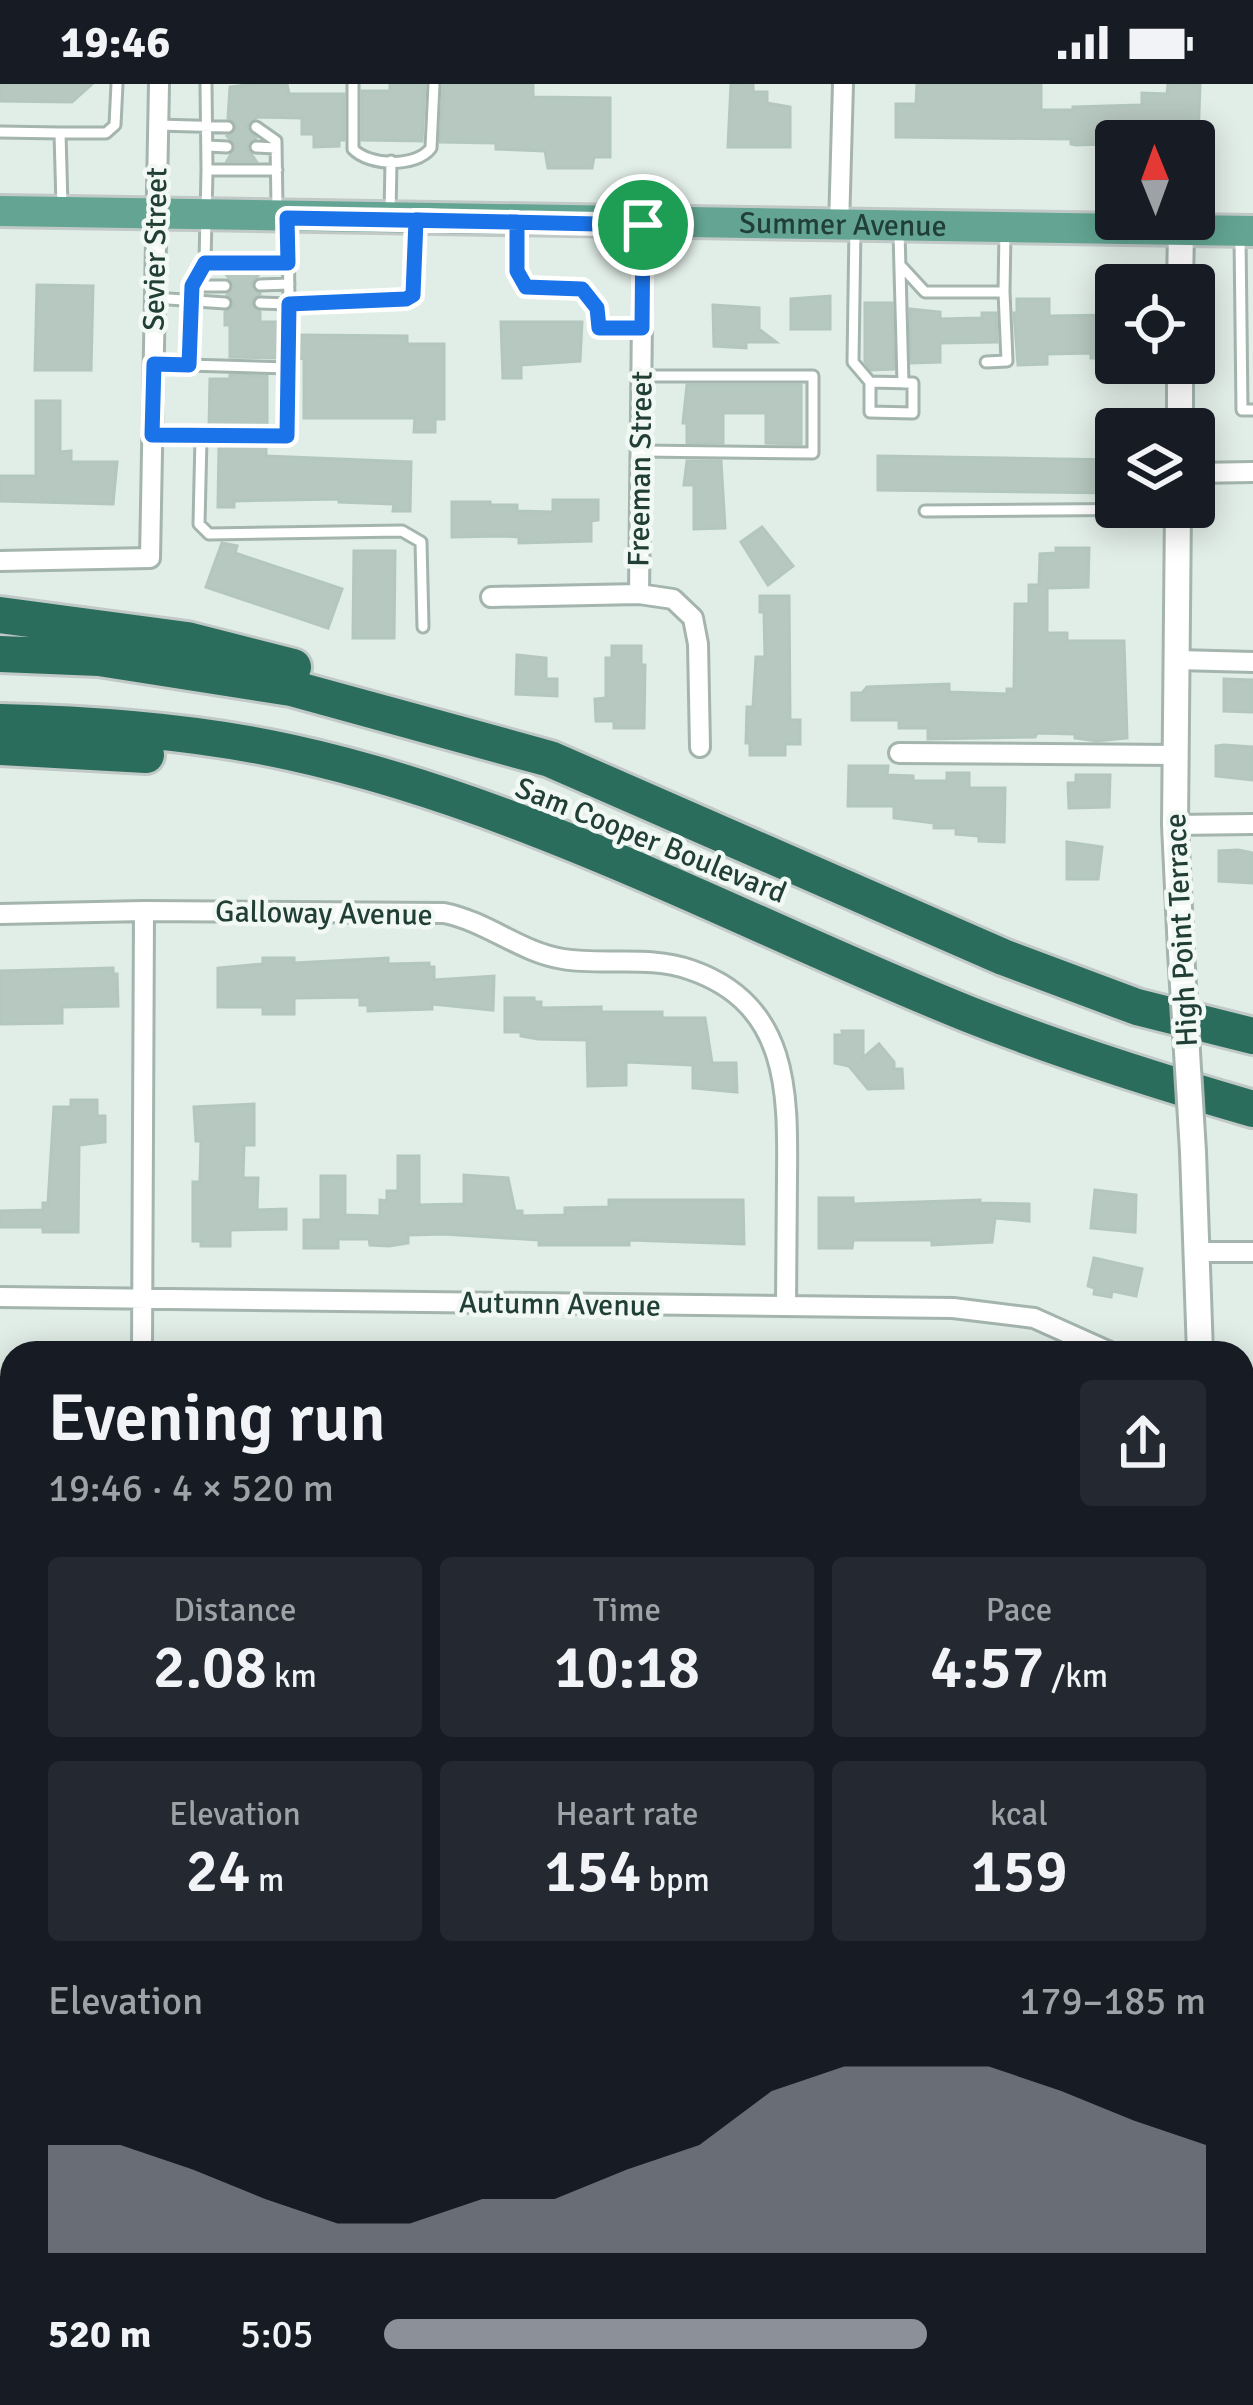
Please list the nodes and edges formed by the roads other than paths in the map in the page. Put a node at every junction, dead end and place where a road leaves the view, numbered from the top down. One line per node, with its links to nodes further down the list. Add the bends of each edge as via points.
1 (117, 84): 12 (lane, via 115,125 106,133)
2 (159, 84): 7 (street, Sevier Street)
3 (206, 84): 8 (lane)
4 (352, 84): 17 (lane, via 353,149 362,158)
5 (434, 84): 17 (lane, via 431,148 425,157)
6 (843, 84): 28 (street)
7 (158, 125): 8 (lane); 22 (street, Sevier Street)
8 (207, 126): 9 (lane); 13 (lane)
9 (227, 127)
10 (256, 127): 16 (lane)
11 (0, 132): 12 (lane)
12 (60, 134): 21 (lane)
13 (207, 146): 14 (lane); 18 (lane)
14 (227, 147)
15 (256, 147): 16 (lane)
16 (276, 148): 19 (lane)
17 (392, 160): 25 (lane)
18 (207, 170): 19 (lane); 23 (lane)
19 (277, 170): 24 (lane)
20 (0, 212): 21 (main road, Summer Avenue)
21 (62, 213): 22 (main road, Summer Avenue)
22 (156, 215): 23 (main road, Summer Avenue); 42 (street, Sevier Street)
23 (206, 215): 24 (main road, Summer Avenue); 34 (lane)
24 (282, 218): 25 (main road, Summer Avenue); 35 (lane)
25 (403, 220): 26 (main road, Summer Avenue); 46 (lane, via 413,295)
26 (517, 222): 27 (main road, Summer Avenue); 47 (lane, via 517,271 526,287 582,289 597,308 599,328)
27 (643, 225): 28 (main road, Summer Avenue); 47 (street, Freeman Street)
28 (847, 227): 29 (main road, Summer Avenue); 53 (lane, via 853,362)
29 (899, 228): 30 (main road, Summer Avenue); 36 (lane)
30 (1005, 229): 31 (main road, Summer Avenue); 41 (lane)
31 (1095, 230)
32 (1215, 231): 33 (main road, Summer Avenue)
33 (1246, 231): 55 (lane, via 1242,410)
34 (205, 263): 35 (lane); 39 (lane)
35 (288, 263): 37 (lane)
36 (901, 266): 41 (lane, via 925,292); 54 (lane)
37 (289, 284): 38 (lane); 46 (lane)
38 (260, 285)
39 (192, 286): 40 (lane); 43 (lane)
40 (225, 286)
41 (1004, 292): 48 (lane, via 1007,361)
42 (154, 298): 43 (lane); 49 (street, Sevier Street)
43 (192, 302): 44 (lane); 50 (lane)
44 (225, 303)
45 (260, 303): 46 (lane)
46 (289, 304): 51 (lane)
47 (642, 328): 52 (street, Freeman Street)
48 (986, 362)
49 (154, 364): 50 (lane); 56 (street, Sevier Street)
50 (189, 365): 51 (lane)
51 (288, 368): 57 (lane, via 287,436)
52 (641, 376): 58 (street, Freeman Street); 58 (lane, via 813,376 813,453)
53 (870, 382): 54 (lane); 54 (lane, via 870,412 913,412 913,383)
54 (903, 383)
55 (1253, 410)
56 (152, 435): 57 (lane); 64 (street, Sevier Street, via 150,558)
57 (201, 438): 68 (lane, via 199,524 209,534 402,531 421,542)
58 (641, 451): 65 (street, Freeman Street)
59 (1253, 472): 60 (street)
60 (1215, 473)
61 (1095, 509): 62 (lane)
62 (925, 511)
63 (1178, 528): 70 (street, High Point Terrace)
64 (0, 561)
65 (639, 594): 66 (street); 74 (street, Freeman Street, via 673,599 693,618)
66 (491, 597)
67 (0, 615): 77 (highway, via 187,640 346,681)
68 (423, 627)
69 (0, 655): 77 (highway, Sam Cooper Boulevard, via 99,658 292,688)
70 (1178, 660): 71 (street); 76 (street, High Point Terrace)
71 (1253, 662)
72 (0, 722): 78 (highway, Sam Cooper Boulevard, via 87,724 288,752)
73 (0, 747): 78 (highway, via 116,752)
74 (700, 747)
75 (899, 753): 76 (street)
76 (1175, 755): 80 (street, High Point Terrace)
77 (550, 759): 83 (highway, Sam Cooper Boulevard, via 1003,957 1137,1007)
78 (437, 794): 84 (highway, Sam Cooper Boulevard, via 674,884 967,1013)
79 (1253, 824): 80 (street)
80 (1175, 825): 85 (street, High Point Terrace, bridge)
81 (144, 911): 82 (street, Galloway Avenue); 88 (street); 89 (street, Galloway Avenue, via 444,913 564,959 665,963 719,982 763,1027 785,1078)
82 (0, 914)
83 (1253, 1036)
84 (1253, 1109)
85 (1198, 1252): 86 (street); 92 (street, High Point Terrace)
86 (1253, 1252)
87 (0, 1297): 88 (street, Autumn Avenue)
88 (142, 1301): 89 (street, Autumn Avenue); 90 (street)
89 (785, 1306): 91 (street, Autumn Avenue, via 989,1310 1034,1318)
90 (142, 1341)
91 (1085, 1341)
92 (1200, 1341)

